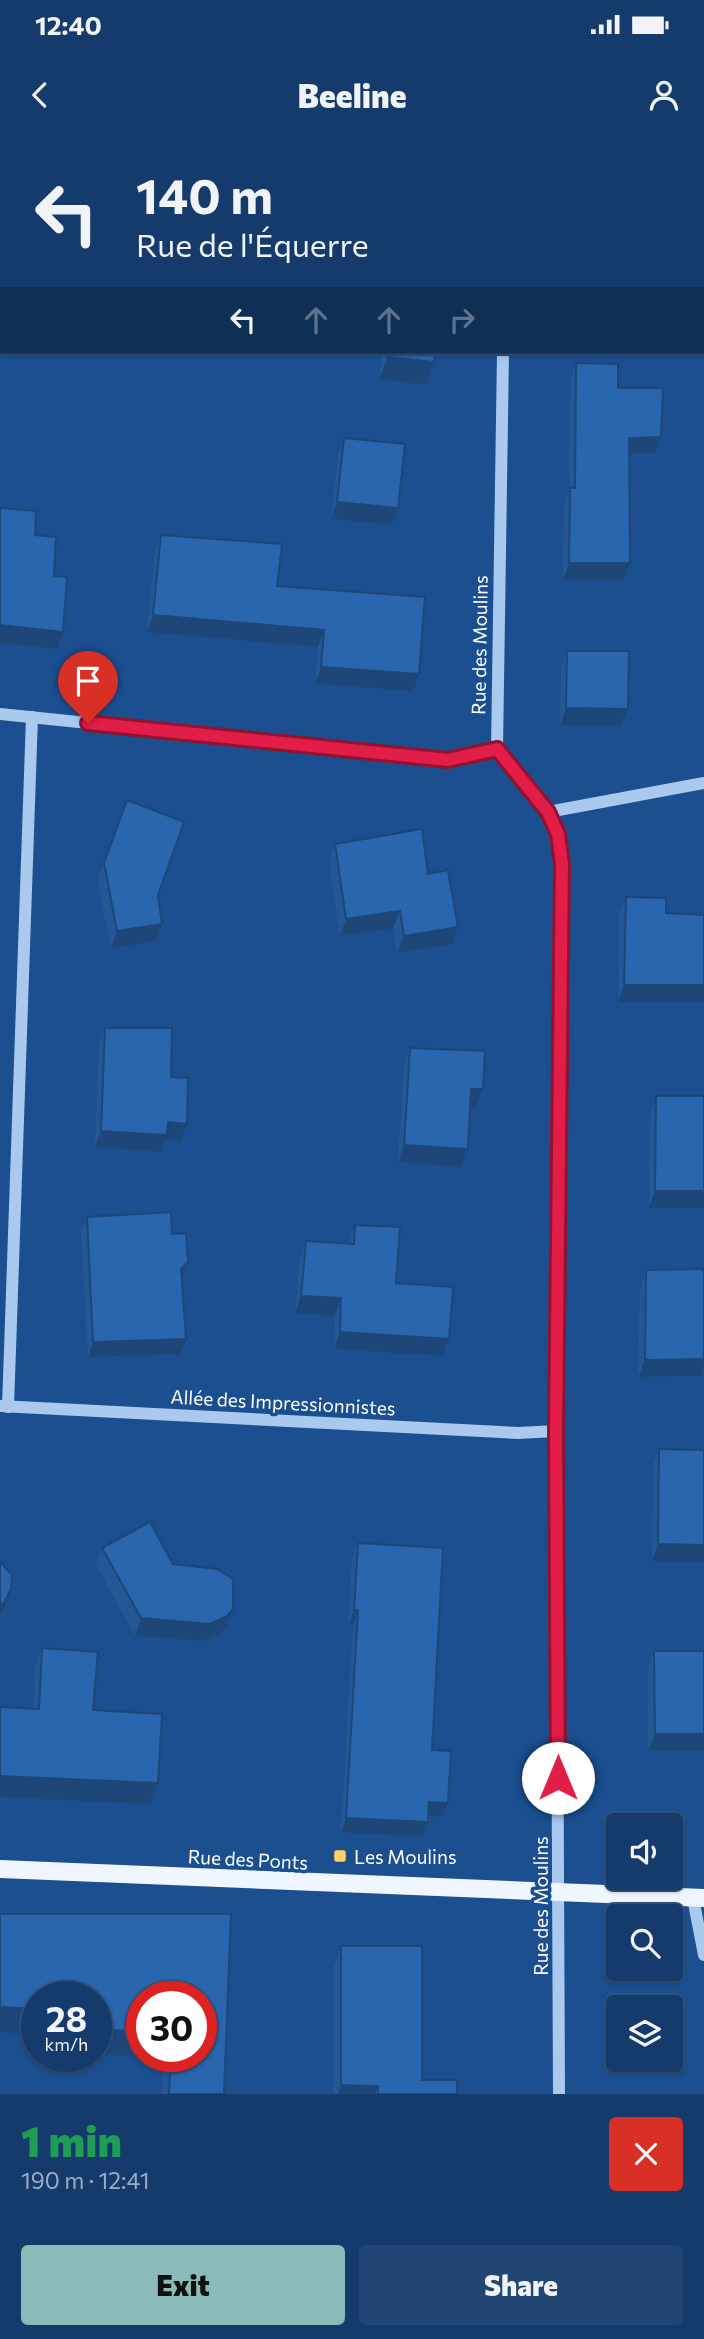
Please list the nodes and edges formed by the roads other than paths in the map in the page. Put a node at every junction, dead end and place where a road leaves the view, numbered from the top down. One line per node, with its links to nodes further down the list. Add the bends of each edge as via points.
1 (503, 354): 4 (street, Rue des Moulins)
2 (0, 714): 3 (street)
3 (33, 717): 4 (street, via 448,760); 7 (street, Allée des Impressionnistes)
4 (497, 749): 6 (street, Rue des Moulins)
5 (704, 783): 6 (street)
6 (548, 812): 8 (street, Rue des Moulins, via 558,834 562,864)
7 (4, 1407): 8 (street, Allée des Impressionnistes, via 518,1433)
8 (556, 1431): 10 (street, Rue des Moulins)
9 (0, 1869): 10 (main road, Rue des Ponts)
10 (560, 1892): 11 (main road, Rue des Ponts); 13 (street, Rue des Moulins)
11 (699, 1898): 12 (street)
12 (704, 1955)
13 (559, 2094)

